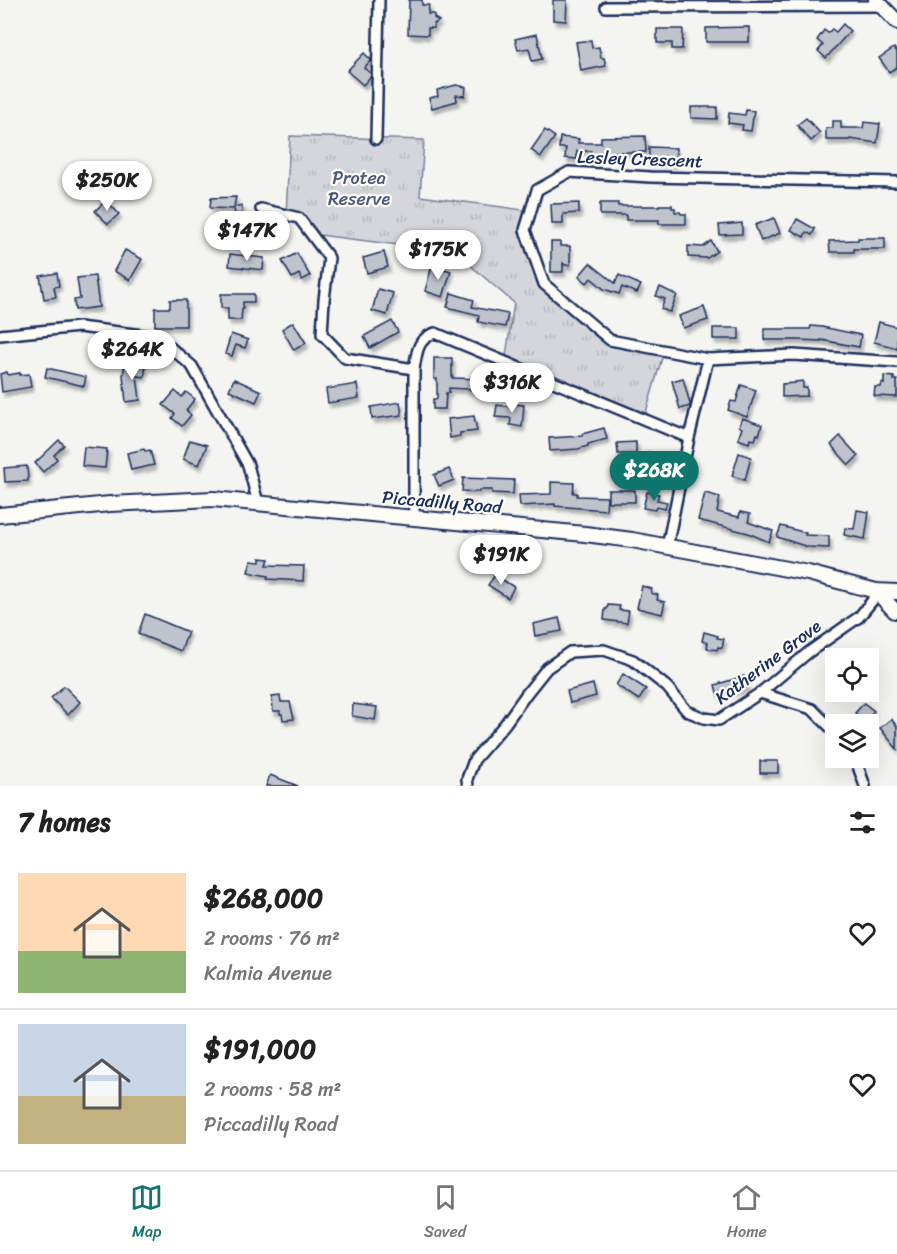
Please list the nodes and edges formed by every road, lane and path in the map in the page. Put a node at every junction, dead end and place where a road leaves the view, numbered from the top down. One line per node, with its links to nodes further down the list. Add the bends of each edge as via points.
1 (379, 0): 5 (street)
2 (879, 3): 3 (street); 4 (main road)
3 (606, 7)
4 (897, 22)
5 (376, 139)
6 (897, 182): 9 (street, Lesley Crescent, via 569,172 537,190 525,230 544,285 610,340)
7 (261, 209): 11 (street, via 299,218 329,258 322,334 345,358)
8 (0, 335): 13 (street, via 79,327 158,337 192,366 248,465)
9 (708, 359): 10 (street, Lesley Crescent, via 794,355); 12 (street)
10 (897, 362)
11 (414, 369): 12 (street, via 418,347 435,333); 15 (street)
12 (689, 438): 16 (street)
13 (258, 504): 14 (main road, Piccadilly Road, via 213,500 133,503); 15 (main road, Piccadilly Road)
14 (0, 515)
15 (414, 518): 16 (main road, Piccadilly Road)
16 (667, 546): 17 (main road, Piccadilly Road, via 808,573)
17 (876, 591): 18 (main road, Piccadilly Road); 19 (main road); 20 (street, Katherine Grove, via 859,617)
18 (897, 593): 19 (main road, via 893,600)
19 (896, 612)
20 (760, 693): 21 (street, via 812,709); 23 (street, Katherine Grove, via 719,720 704,718 687,711 667,687 633,660 604,650 570,652 547,668 474,760)
21 (825, 722)
22 (859, 768): 24 (street)
23 (468, 786)
24 (865, 786)

